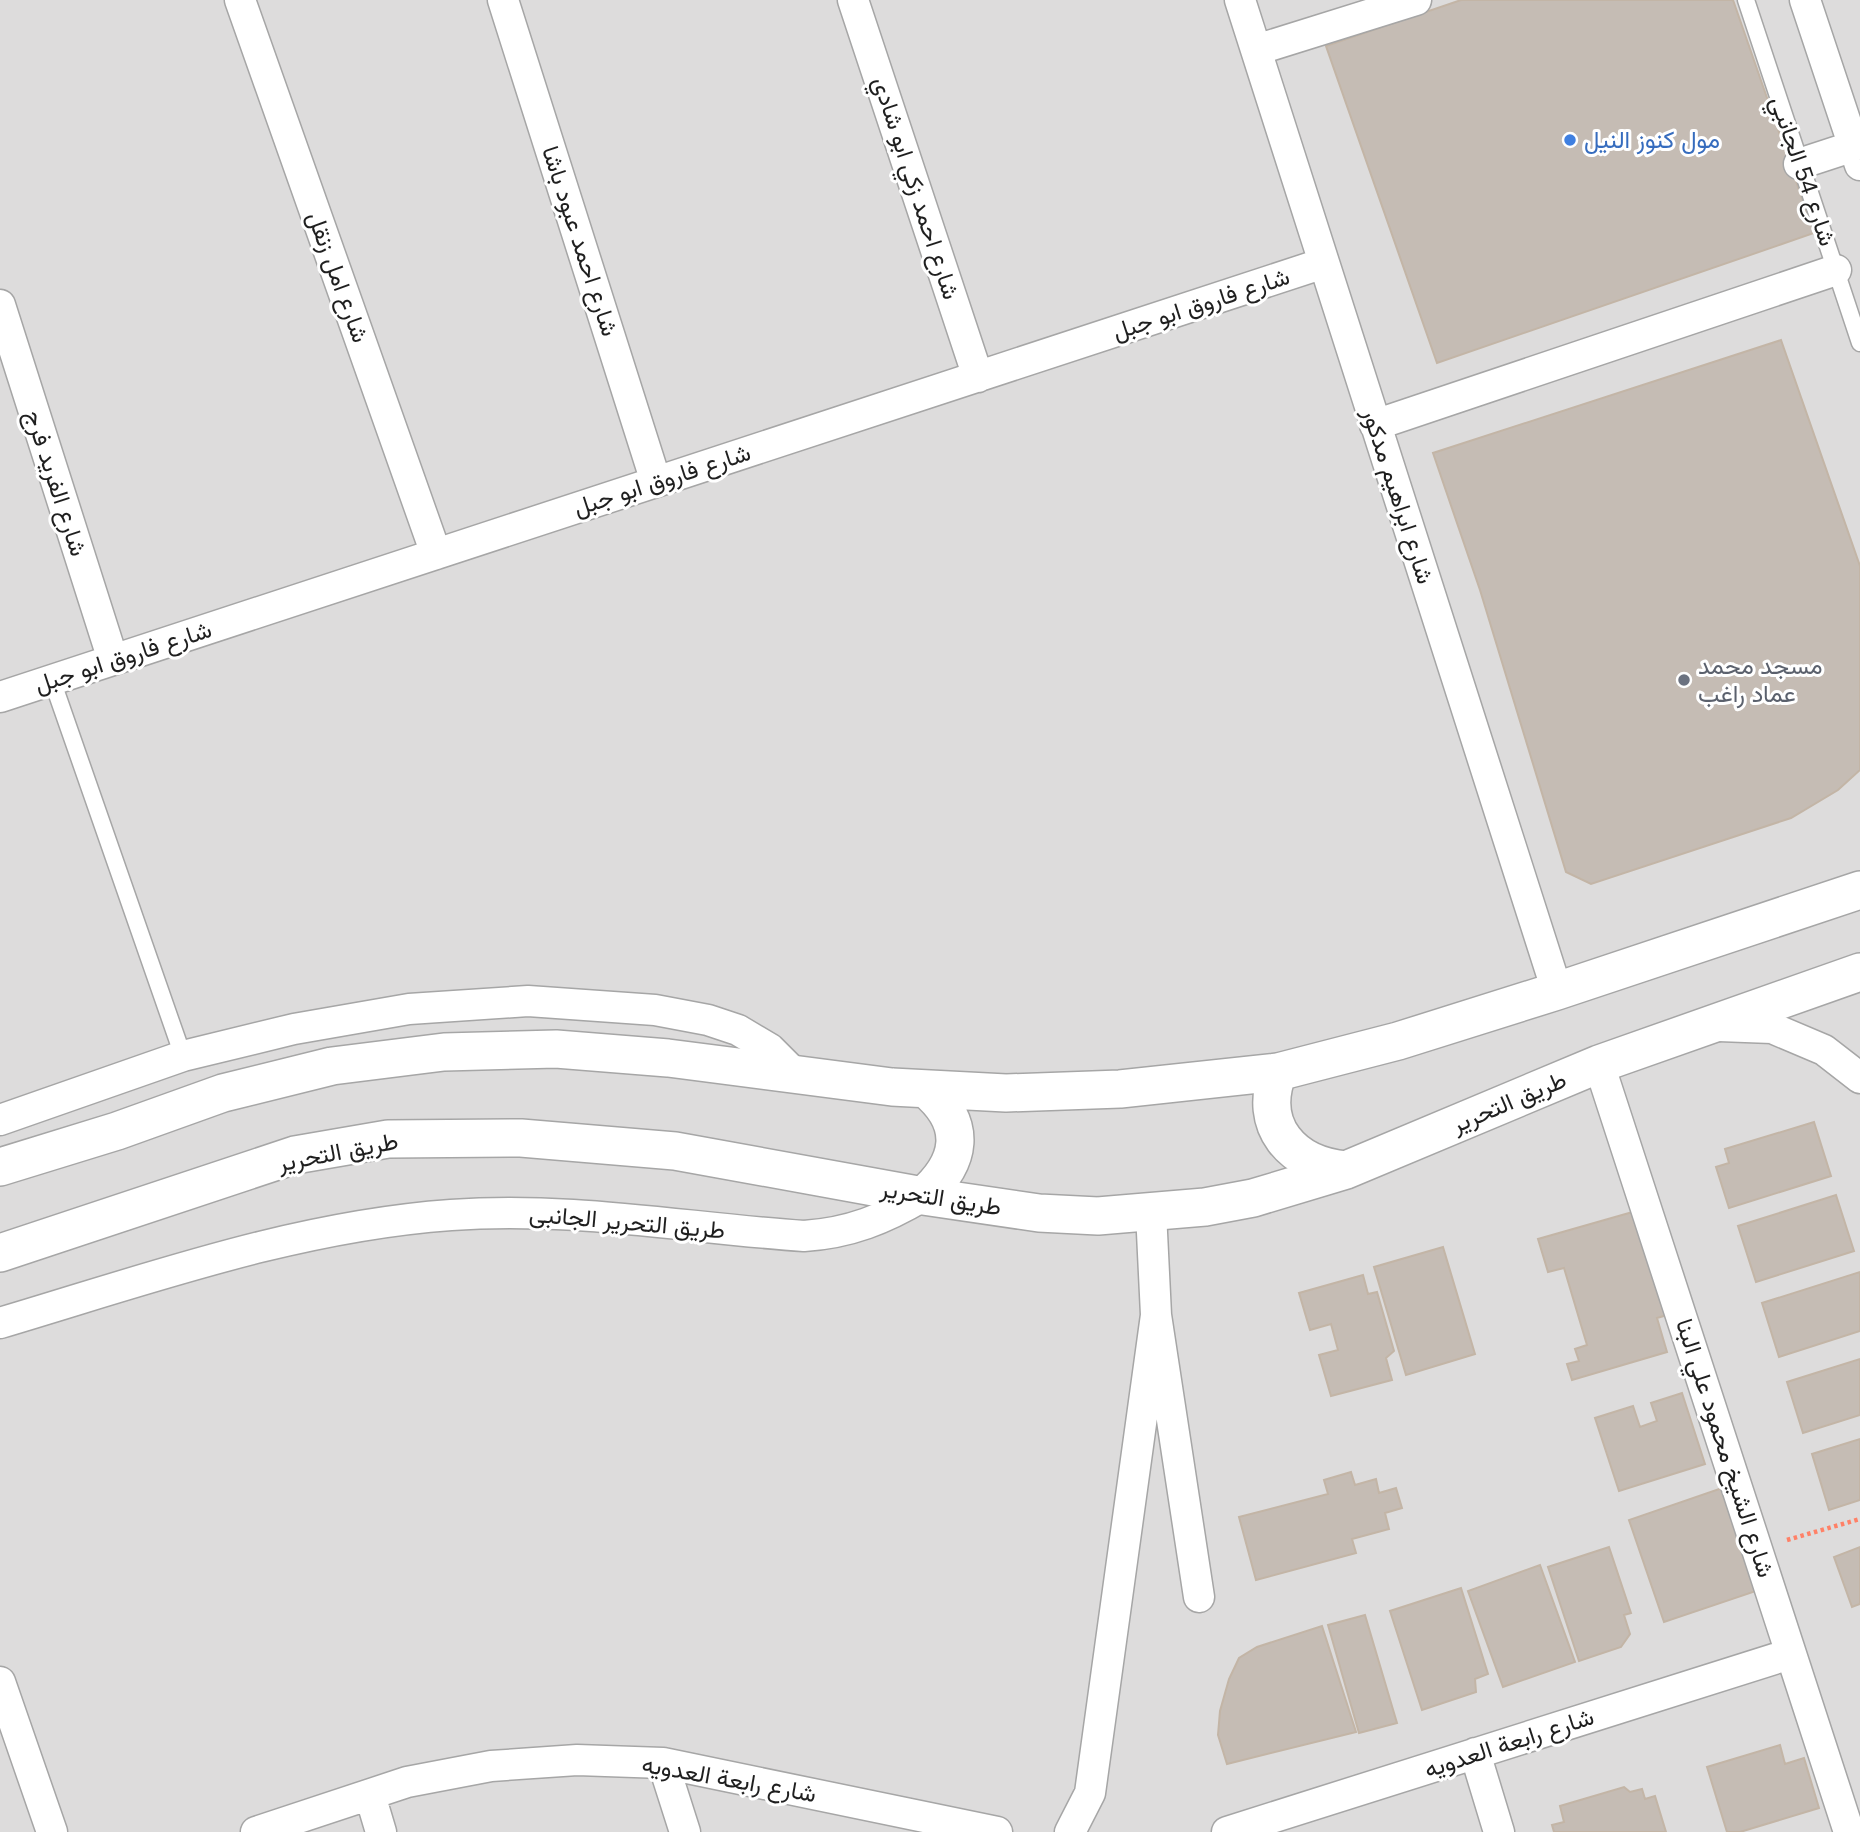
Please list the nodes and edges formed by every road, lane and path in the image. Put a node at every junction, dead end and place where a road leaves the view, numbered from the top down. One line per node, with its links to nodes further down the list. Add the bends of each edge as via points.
1 (240, 0): 18 (street, شارع امل زنقل)
2 (503, 0): 17 (street, شارع احمد عبود باشا)
3 (853, 0): 15 (street, شارع احمد زكي ابو شادي)
4 (1240, 0): 8 (street, شارع ابراهيم مدكور)
5 (1416, 0): 8 (street)
6 (1746, 0): 10 (lane, شارع 54 الجانبي)
7 (1805, 0): 9 (street)
8 (1256, 50): 11 (street, شارع ابراهيم مدكور)
9 (1857, 155): 10 (street)
10 (1799, 164): 12 (lane, شارع 54 الجانبي)
11 (1324, 264): 15 (street, شارع فاروق ابو جبل); 16 (street, شارع ابراهيم مدكور)
12 (1836, 270): 14 (lane, شارع 54 الجانبي); 16 (street)
13 (0, 305): 19 (street, شارع الفريد فرج)
14 (1860, 343)
15 (978, 377): 17 (street, شارع فاروق ابو جبل)
16 (1375, 425): 24 (street, شارع ابراهيم مدكور)
17 (656, 482): 18 (street, شارع فاروق ابو جبل)
18 (436, 554): 19 (street, شارع فاروق ابو جبل)
19 (113, 660): 20 (street, شارع فاروق ابو جبل)
20 (52, 680): 21 (street, شارع فاروق ابو جبل); 26 (lane)
21 (0, 697)
22 (1860, 890): 24 (street)
23 (1860, 972): 25 (street, طريق التحرير)
24 (1557, 991): 28 (street, via 1398,1041)
25 (1712, 1026): 27 (street, طريق التحرير); 30 (street, via 1772,1028 1824,1050)
26 (183, 1056): 29 (street, via 293,1029 410,1009 528,1001 656,1010 708,1020 738,1030 770,1049); 32 (street)
27 (1599, 1064): 34 (street, طريق التحرير); 41 (street, شارع الشيخ محمود علي البنا)
28 (1278, 1072): 31 (street, via 1120,1089 1006,1093); 34 (street, via 1270,1091 1278,1131 1290,1148 1307,1160)
29 (796, 1075): 31 (street); 33 (street, via 556,1049 444,1052 332,1066 223,1093)
30 (1860, 1078)
31 (926, 1089): 35 (street, via 947,1110 956,1141 947,1172)
32 (0, 1120)
33 (0, 1167)
34 (1346, 1170): 36 (street, طريق التحرير, via 1253,1198)
35 (923, 1196): 36 (street, طريق التحرير, via 1039,1213 1098,1216); 37 (street, طريق التحرير, via 675,1151 521,1138 388,1139 295,1155); 39 (street, طريق التحرير الجانبى, via 863,1227 804,1237 578,1213 390,1221 267,1245)
36 (1152, 1212): 38 (street)
37 (0, 1253)
38 (1156, 1315): 42 (street); 53 (street, via 1090,1793)
39 (0, 1323)
40 (1860, 1520): 41 (path)
41 (1758, 1549): 43 (street, شارع الشيخ محمود علي البنا)
42 (1199, 1597)
43 (1790, 1654): 45 (street, شارع رابعة العدويه); 56 (street, شارع الشيخ محمود علي البنا)
44 (0, 1682): 48 (street)
45 (1475, 1753): 54 (street, شارع رابعة العدويه); 55 (street)
46 (663, 1763): 47 (street, شارع رابعة العدويه, via 577,1760 491,1766 407,1782); 51 (street); 52 (street, شارع رابعة العدويه)
47 (370, 1795): 49 (street, شارع رابعة العدويه); 50 (street)
48 (52, 1832)
49 (256, 1832)
50 (381, 1832)
51 (685, 1832)
52 (997, 1832)
53 (1070, 1832)
54 (1227, 1832)
55 (1499, 1832)
56 (1849, 1832)

